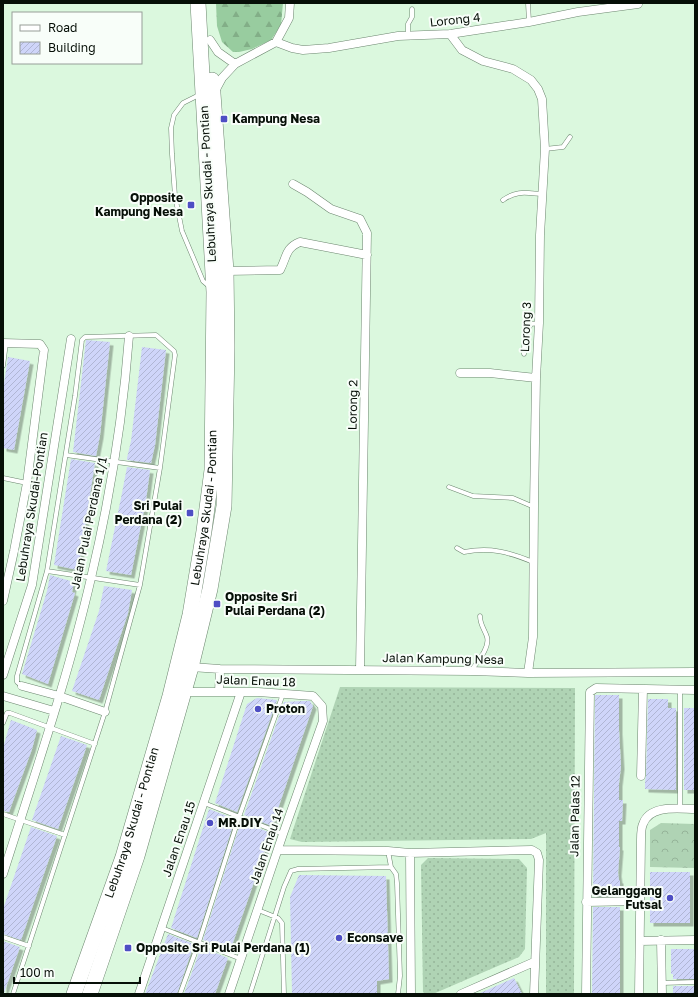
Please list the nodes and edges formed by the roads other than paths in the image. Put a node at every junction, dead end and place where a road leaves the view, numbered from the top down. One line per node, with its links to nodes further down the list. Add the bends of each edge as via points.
1 (198, 3): 13 (highway, Lebuhraya Skudai - Pontian)
2 (208, 3): 10 (highway, Lebuhraya Skudai - Pontian)
3 (290, 3): 11 (street, via 289,18)
4 (528, 3): 7 (lane)
5 (638, 3): 7 (street, Lorong 4)
6 (412, 9): 9 (lane)
7 (529, 22): 8 (street, Lorong 4)
8 (450, 34): 9 (street, Lorong 4); 15 (street, Lorong 3, via 462,50 483,61 513,69 531,80 542,99)
9 (408, 36): 11 (street, Lorong 4, via 303,50)
10 (210, 40): 12 (street, via 218,52); 13 (highway, Lebuhraya Skudai - Pontian)
11 (276, 42): 12 (street)
12 (235, 64): 13 (street)
13 (208, 93): 20 (highway, Lebuhraya Skudai - Pontian); 21 (highway, Lebuhraya Skudai - Pontian); 21 (lane, via 183,104 174,115 171,128 175,196 182,231 203,281)
14 (570, 137): 15 (lane, via 563,147)
15 (545, 149): 17 (street, Lorong 3)
16 (293, 184): 19 (street, Lorong 2, via 331,209 360,219 367,233)
17 (542, 194): 18 (lane, via 518,192); 22 (street, Lorong 3)
18 (503, 200)
19 (367, 255): 20 (street, via 300,242 288,249 280,270); 46 (street, Lorong 2)
20 (226, 271): 44 (highway, Lebuhraya Skudai - Pontian, via 224,506 210,589)
21 (214, 292): 97 (highway, Lebuhraya Skudai - Pontian, via 212,470 190,615 170,696 123,857)
22 (539, 322): 26 (lane, via 531,324 527,329); 29 (street, Lorong 3)
23 (129, 336): 30 (lane, via 83,338); 31 (street, Jalan Pulai Perdana 1/1, via 126,380); 32 (lane, via 156,335 174,351 175,355)
24 (71, 339): 50 (street, Lebuhraya Skudai-Pontian, via 32,585)
25 (5, 343): 27 (lane); 34 (street, via 40,344 44,350)
26 (524, 354)
27 (3, 366)
28 (460, 372): 29 (street)
29 (536, 378): 36 (street, Lorong 3)
30 (66, 455): 31 (lane); 39 (lane)
31 (114, 461): 32 (lane); 40 (street, Jalan Pulai Perdana 1/1)
32 (160, 468): 41 (lane)
33 (3, 478): 34 (lane)
34 (27, 483): 42 (street)
35 (449, 487): 36 (lane, via 473,496 513,498)
36 (534, 507): 38 (street, Lorong 3)
37 (457, 548): 38 (lane, via 464,552 505,551)
38 (534, 562): 49 (street, Lorong 3, via 533,637)
39 (47, 571): 40 (lane); 51 (lane, via 17,676 17,682)
40 (91, 578): 41 (lane); 60 (street, Jalan Pulai Perdana 1/1)
41 (140, 585): 63 (lane)
42 (3, 601)
43 (480, 616): 47 (lane, via 488,644)
44 (191, 667): 45 (street, Jalan Kampung Nesa); 55 (highway, Lebuhraya Skudai - Pontian)
45 (220, 669): 46 (street, Jalan Kampung Nesa); 56 (street)
46 (360, 670): 47 (street, Jalan Kampung Nesa)
47 (471, 671): 49 (street, Jalan Kampung Nesa)
48 (695, 672): 49 (street, Jalan Kampung Nesa)
49 (528, 673)
50 (3, 675)
51 (22, 686): 60 (street)
52 (643, 689): 53 (street, Jalan Palas 12); 67 (street); 82 (street, Jalan Palas 12, via 596,688 590,692)
53 (680, 689): 54 (street, Jalan Palas 12); 69 (lane)
54 (695, 690)
55 (184, 692): 56 (street, Jalan Enau 18); 98 (highway, Lebuhraya Skudai - Pontian, via 137,856)
56 (219, 692): 57 (street, Jalan Enau 18)
57 (241, 692): 58 (street, Jalan Enau 18); 68 (street, Jalan Enau 15)
58 (283, 694): 61 (street, Jalan Enau 18, via 313,696); 72 (lane)
59 (3, 696): 62 (street)
60 (59, 696): 62 (street, Jalan Pulai Perdana 1/1); 63 (street)
61 (322, 706): 74 (street, Jalan Enau 14, via 323,722)
62 (54, 711): 65 (street, Jalan Pulai Perdana 1/1)
63 (105, 712): 66 (lane)
64 (3, 723): 65 (lane, via 10,713)
65 (49, 727): 66 (lane); 73 (street, Jalan Pulai Perdana 1/1)
66 (95, 744): 75 (lane)
67 (641, 776)
68 (204, 803): 72 (lane); 85 (street, Jalan Enau 15)
69 (680, 809): 70 (street); 81 (street, via 656,811 642,824)
70 (695, 809)
71 (3, 814): 73 (lane)
72 (239, 817): 74 (lane); 90 (lane)
73 (20, 820): 75 (lane); 80 (street, Jalan Pulai Perdana 1/1)
74 (283, 834): 76 (street, Jalan Enau 14)
75 (65, 835): 91 (lane)
76 (278, 850): 77 (street); 83 (street, Jalan Enau 14)
77 (388, 851): 78 (street); 79 (lane)
78 (410, 853): 93 (street, via 532,850 537,853 539,860); 105 (street)
79 (391, 867): 84 (lane, via 294,870 289,874); 104 (lane, via 396,874 400,976)
80 (3, 874)
81 (640, 901): 82 (street); 89 (street)
82 (586, 902): 108 (street, Jalan Palas 12)
83 (257, 910): 84 (lane); 92 (street, Jalan Enau 14)
84 (274, 916): 102 (lane); 103 (lane, via 282,923)
85 (162, 928): 90 (lane); 99 (street, Jalan Enau 15)
86 (3, 938): 91 (lane)
87 (661, 940): 88 (street); 89 (street); 95 (street)
88 (695, 940)
89 (640, 941): 109 (street)
90 (199, 942): 92 (lane); 100 (lane)
91 (28, 946): 96 (lane)
92 (241, 959): 101 (street, Jalan Enau 14)
93 (534, 962): 106 (street); 107 (street)
94 (695, 982): 95 (lane)
95 (662, 983): 110 (street)
96 (13, 994)
97 (74, 994)
98 (90, 994)
99 (139, 994)
100 (180, 994)
101 (229, 994)
102 (250, 994)
103 (284, 994)
104 (398, 994)
105 (411, 994)
106 (461, 994)
107 (534, 994)
108 (586, 994)
109 (639, 994)
110 (662, 994)

